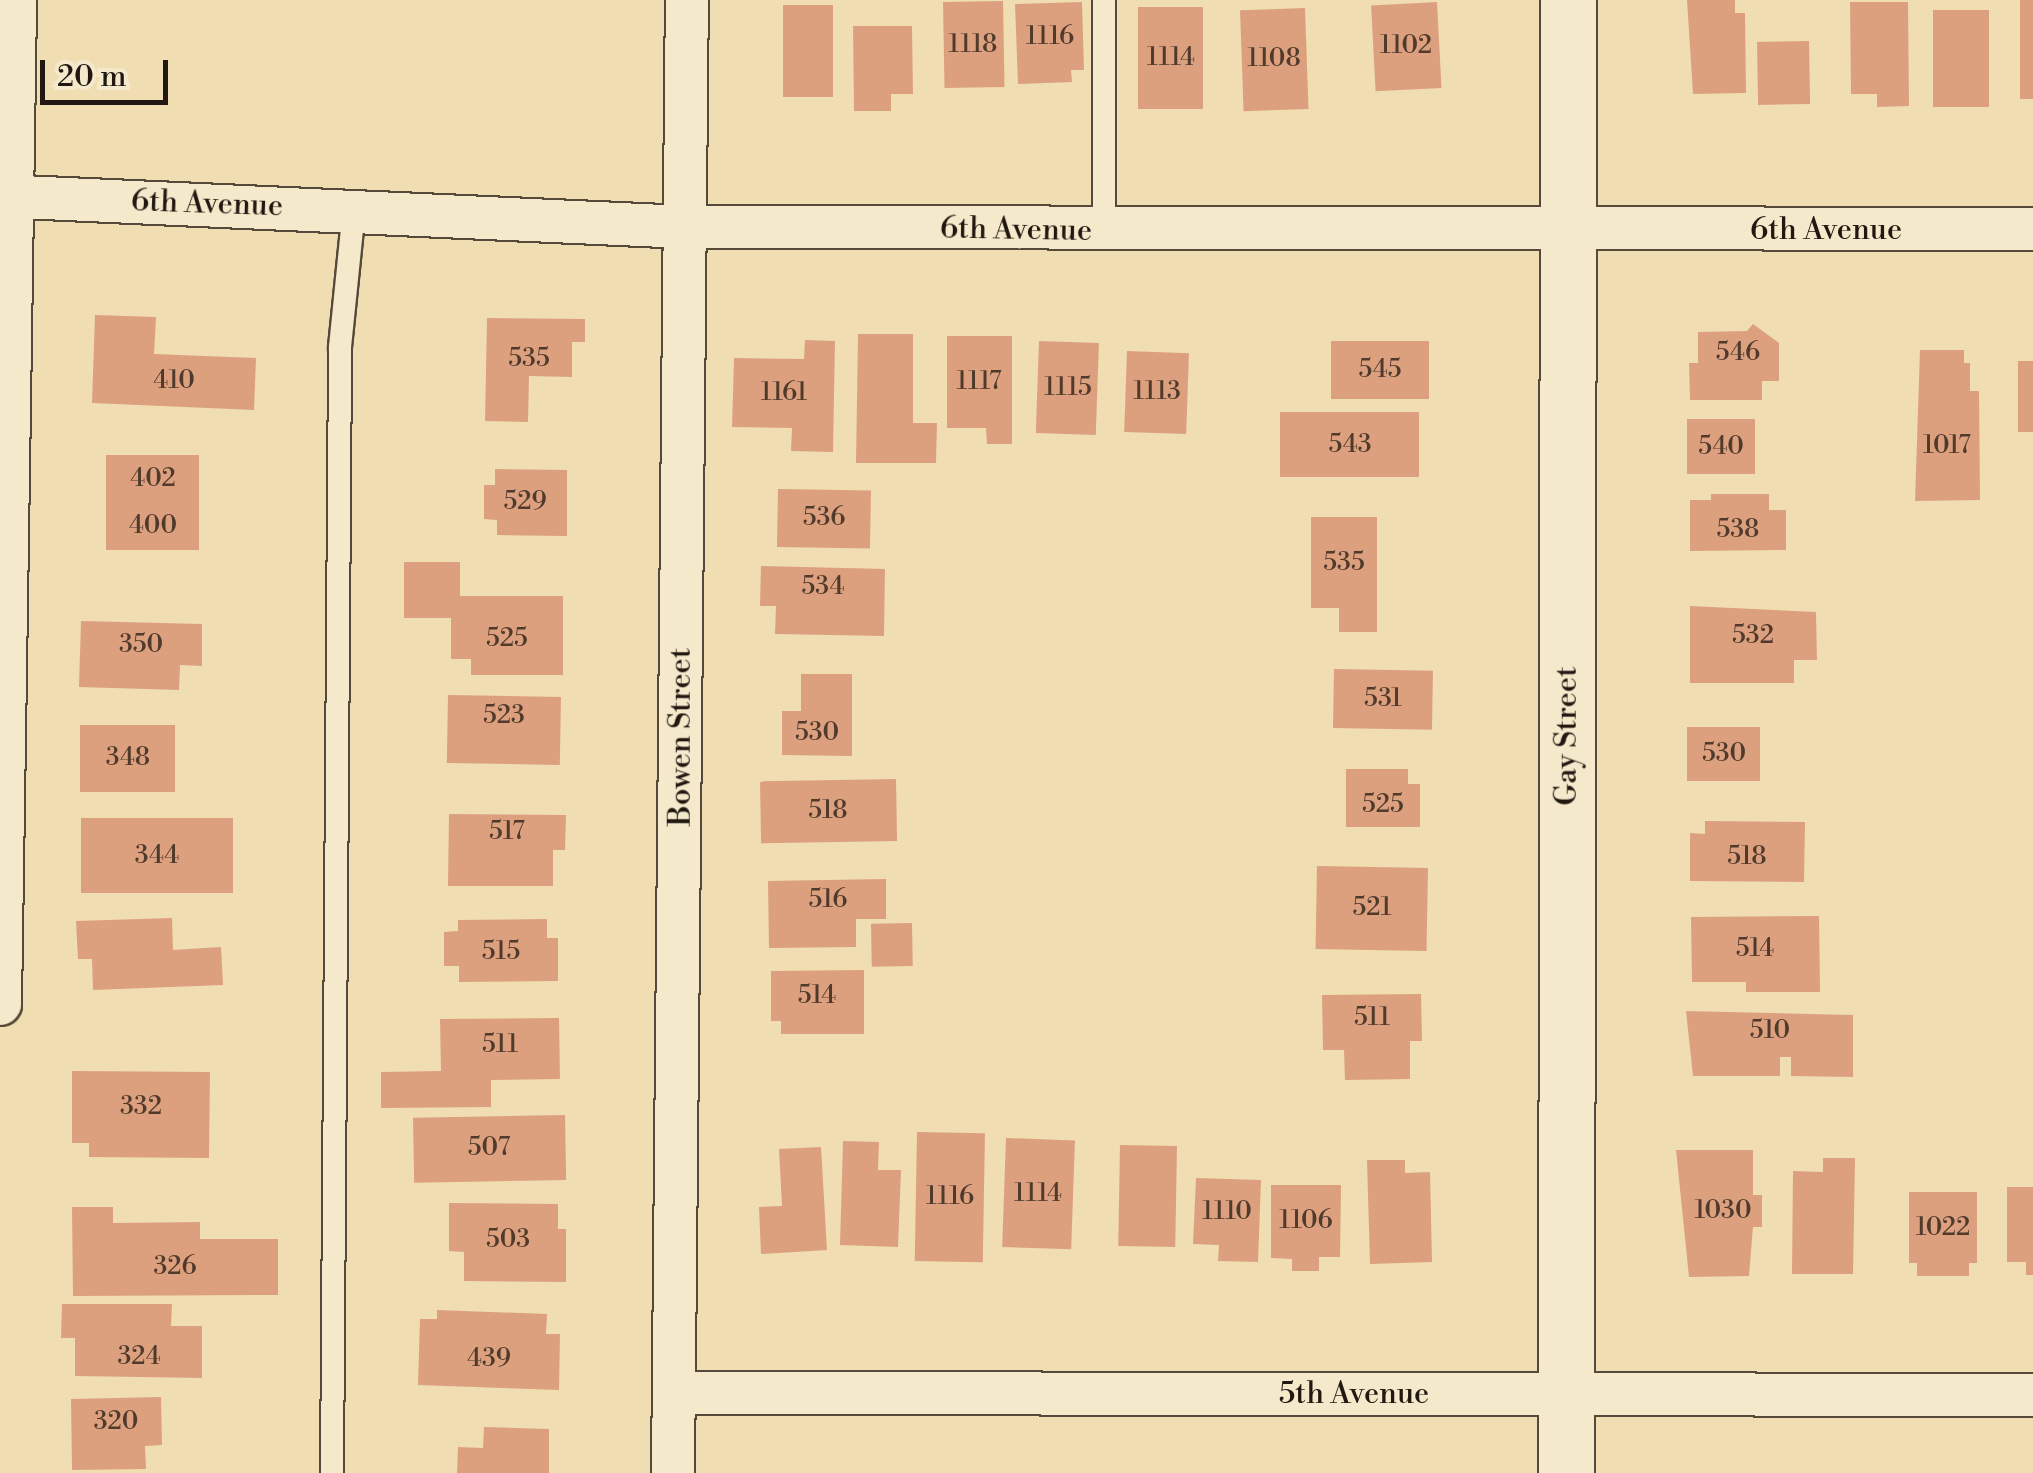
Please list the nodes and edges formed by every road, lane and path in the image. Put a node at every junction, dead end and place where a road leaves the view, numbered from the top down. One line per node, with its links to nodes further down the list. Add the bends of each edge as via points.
1 (15, 0): 5 (street)
2 (687, 0): 7 (street, Bowen Street)
3 (1104, 0): 9 (lane)
4 (1568, 0): 10 (street, Gay Street)
5 (8, 196): 6 (street, 6th Avenue); 11 (street)
6 (354, 209): 7 (street, 6th Avenue); 15 (lane, via 340,347)
7 (684, 227): 9 (street, 6th Avenue); 12 (street, Bowen Street)
8 (2033, 229): 10 (street, 6th Avenue)
9 (1104, 231): 10 (street, 6th Avenue)
10 (1568, 231): 13 (street, Gay Street)
11 (0, 1004)
12 (676, 1392): 13 (street, 5th Avenue); 16 (street, Bowen Street)
13 (1566, 1395): 14 (street, 5th Avenue); 17 (street, Gay Street)
14 (2033, 1396)
15 (332, 1473)
16 (672, 1473)
17 (1566, 1473)

